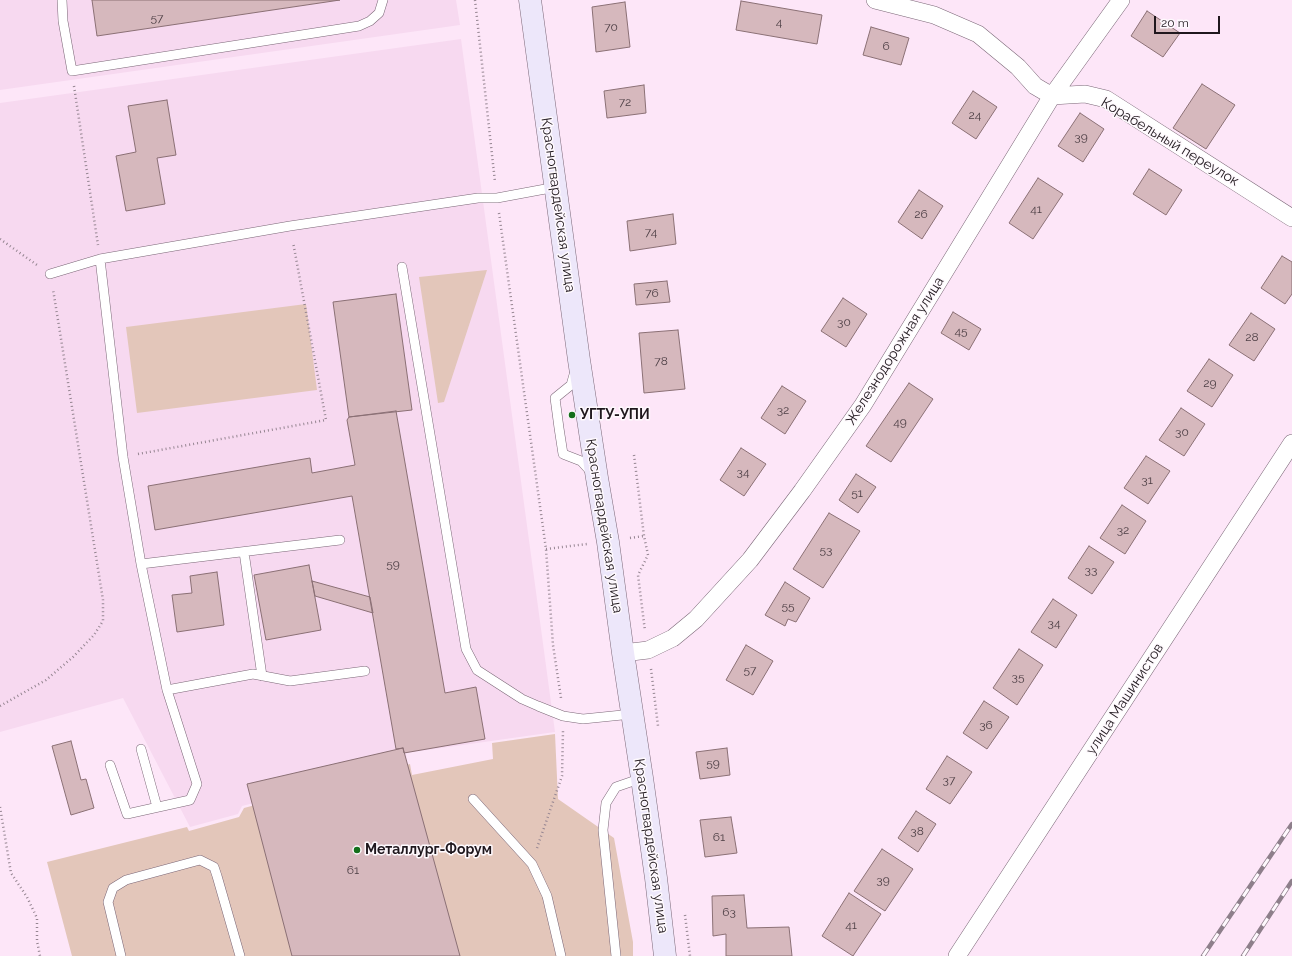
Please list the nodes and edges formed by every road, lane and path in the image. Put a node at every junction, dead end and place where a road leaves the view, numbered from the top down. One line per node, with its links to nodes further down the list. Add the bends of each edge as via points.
1 (62, 0): 7 (lane)
2 (383, 0): 7 (lane, via 379,13 359,26)
3 (475, 0): 10 (path)
4 (530, 0): 9 (main road, Красногвардейская улица)
5 (875, 0): 8 (street, via 934,15 978,34 1018,67 1035,86)
6 (1121, 0): 8 (street, Железнодорожная улица)
7 (72, 71): 14 (path)
8 (1052, 96): 11 (street, Корабельный переулок, via 1085,94 1106,99); 26 (street, Железнодорожная улица, via 863,405 802,491 750,560 696,619 673,638)
9 (556, 187): 10 (lane); 17 (main road, Красногвардейская улица)
10 (497, 198): 12 (lane, via 478,198); 23 (path)
11 (1292, 218)
12 (290, 226): 14 (lane); 20 (path, via 326,420)
13 (0, 239): 16 (path)
14 (100, 259): 16 (lane); 20 (lane)
15 (402, 267): 32 (lane, via 466,649 477,670 522,698 563,716 583,719)
16 (50, 274): 31 (path, via 102,592 103,621 94,635 73,657 46,680)
17 (579, 360): 21 (main road, Красногвардейская улица); 21 (lane, via 571,385 556,398 559,428 563,454 581,460)
18 (1292, 443): 48 (street, улица Машинистов)
19 (634, 455): 26 (path, via 648,555 638,575)
20 (123, 457): 25 (lane)
21 (597, 478): 27 (main road, Красногвардейская улица)
22 (340, 540): 24 (lane)
23 (546, 549)
24 (244, 552): 25 (lane); 29 (lane)
25 (141, 564): 30 (lane)
26 (648, 650): 27 (street, Железнодорожная улица); 33 (path)
27 (623, 653): 32 (main road, Красногвардейская улица)
28 (365, 671): 29 (lane, via 290,682)
29 (262, 676): 30 (lane, via 253,674)
30 (167, 690): 39 (lane, via 197,784 190,800)
31 (0, 706)
32 (632, 714): 36 (main road, Красногвардейская улица)
33 (659, 729)
34 (141, 749): 39 (lane)
35 (110, 766): 39 (lane, via 127,814)
36 (642, 778): 45 (lane, via 616,787 606,803 603,830); 46 (main road, Красногвардейская улица)
37 (474, 799): 44 (lane, via 532,864 546,896)
38 (0, 807): 41 (path, via 11,873 37,918)
39 (157, 807)
40 (684, 909): 47 (path)
41 (40, 956)
42 (121, 956): 43 (lane, via 108,902 113,888 126,880 200,860 214,867)
43 (240, 956)
44 (561, 956)
45 (616, 956)
46 (665, 956)
47 (690, 956)
48 (957, 956)

